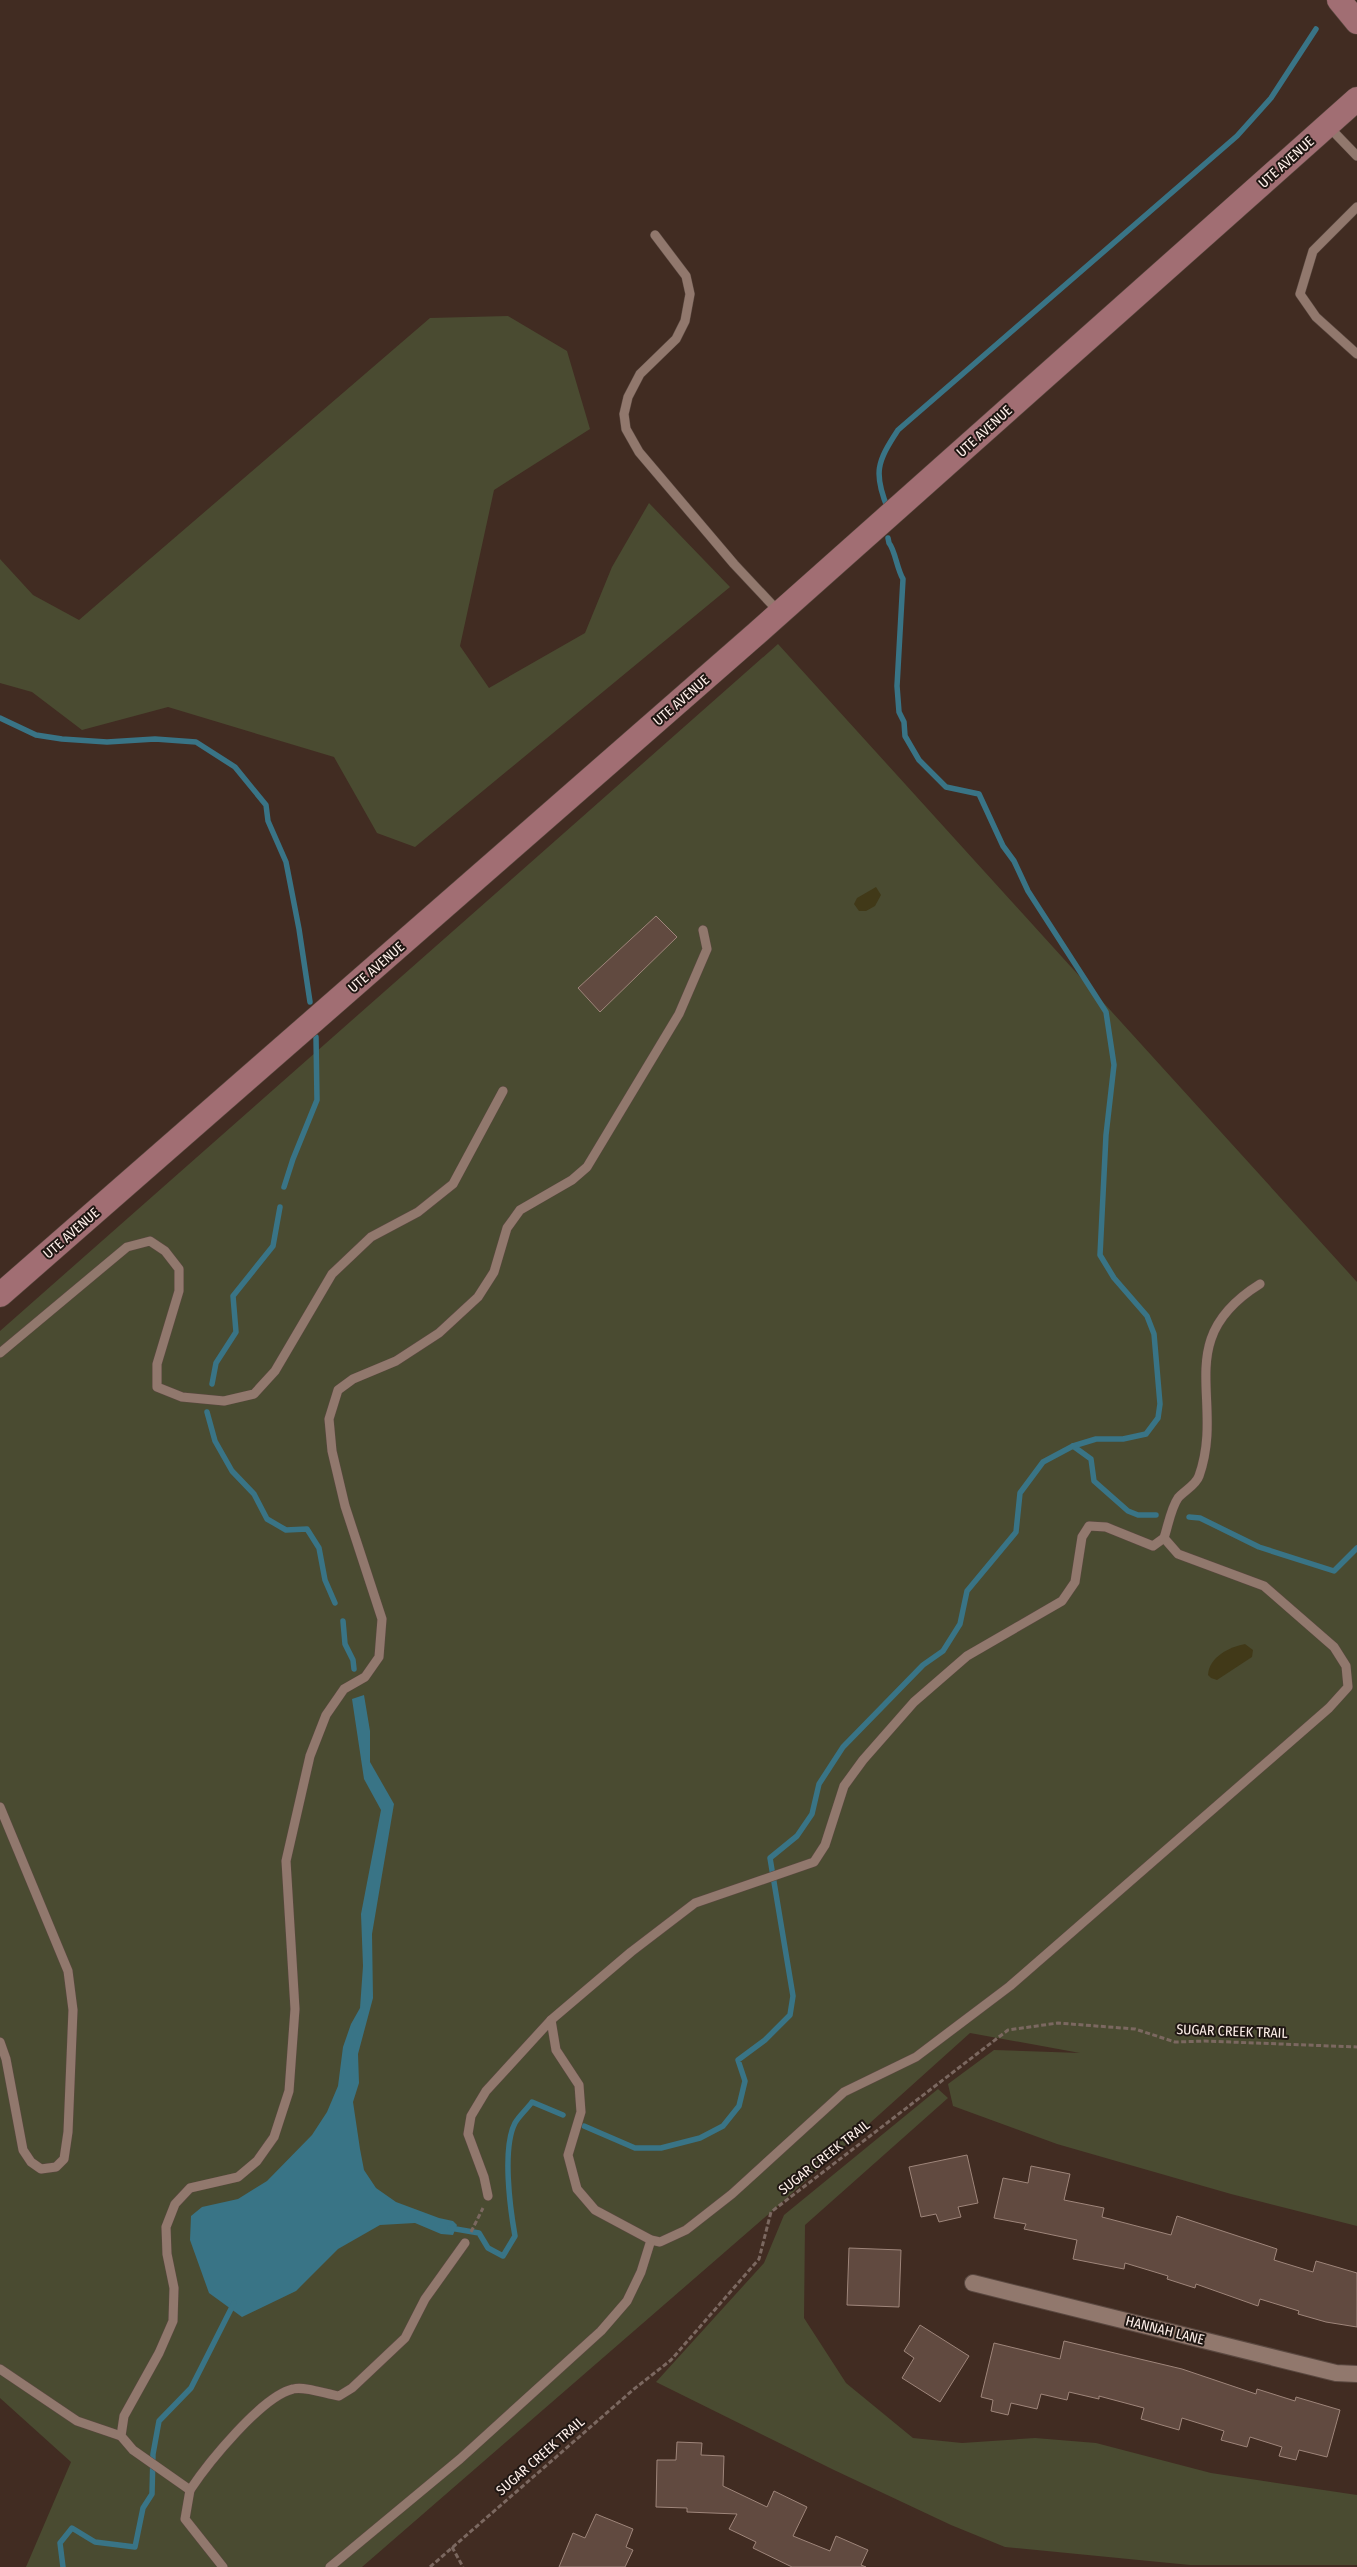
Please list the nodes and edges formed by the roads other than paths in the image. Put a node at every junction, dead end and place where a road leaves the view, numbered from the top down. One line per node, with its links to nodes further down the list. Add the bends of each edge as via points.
1 (1339, 0): 2 (main road)
2 (1357, 22)
3 (1357, 99): 4 (main road, UTE AVENUE)
4 (1327, 126): 5 (lane); 9 (main road, UTE AVENUE)
5 (1357, 156)
6 (1357, 207): 8 (lane, via 1312,251 1300,294 1316,317)
7 (655, 235): 9 (lane, via 686,276 690,294 685,322 676,338 640,374 628,396 624,414 626,429 645,460)
8 (1357, 354)
9 (780, 613): 13 (main road, UTE AVENUE)
10 (703, 930): 25 (lane, via 707,949 679,1014 586,1167 572,1180 520,1210 507,1228 494,1272 478,1296 439,1333 396,1361 353,1379 338,1390 329,1419 332,1451 345,1506 382,1619 379,1657 365,1677 344,1689 326,1715 310,1756 286,1861 295,2009 289,2091 274,2137 257,2161 238,2176 190,2188 175,2204 166,2227 167,2254 174,2288 173,2321 124,2416)
11 (503, 1091): 14 (lane, via 452,1184 418,1212 371,1237 332,1274 275,1370 254,1394 224,1401 182,1397 157,1387 157,1364 179,1291 179,1269 165,1251 150,1241 127,1247)
12 (1260, 1284): 15 (lane, via 1241,1296 1214,1327 1205,1365 1206,1442 1198,1478 1178,1499)
13 (0, 1295)
14 (0, 1353)
15 (1164, 1538): 17 (lane, via 1153,1546 1106,1527 1089,1526 1082,1537 1076,1582 1062,1601 967,1656 914,1702 863,1760 844,1786 825,1845 814,1862 694,1903); 20 (lane, via 1178,1554 1264,1586 1334,1647 1346,1666 1348,1687 1329,1708 1010,1986 916,2057 844,2092 732,2194 686,2230 660,2242)
16 (0, 1807): 18 (lane, via 68,1972 73,2010 68,2132 64,2159 56,2168 41,2169 30,2162 23,2150 6,2058)
17 (552, 2020): 19 (lane, via 486,2091 471,2116 468,2134); 20 (lane, via 556,2050 578,2085 581,2112 568,2155 577,2189 595,2210)
18 (0, 2042)
19 (488, 2196)
20 (651, 2240): 28 (lane, via 641,2272 626,2301 601,2330 460,2459)
21 (465, 2243): 26 (lane, via 425,2299 405,2338 352,2388 338,2396 295,2388 278,2395 251,2418)
22 (973, 2283): 24 (street, HANNAH LANE, via 1336,2373)
23 (0, 2369): 25 (lane, via 77,2421)
24 (1357, 2374)
25 (121, 2436): 26 (lane, via 133,2450)
26 (190, 2490): 27 (lane, via 186,2519)
27 (223, 2567)
28 (330, 2567)

